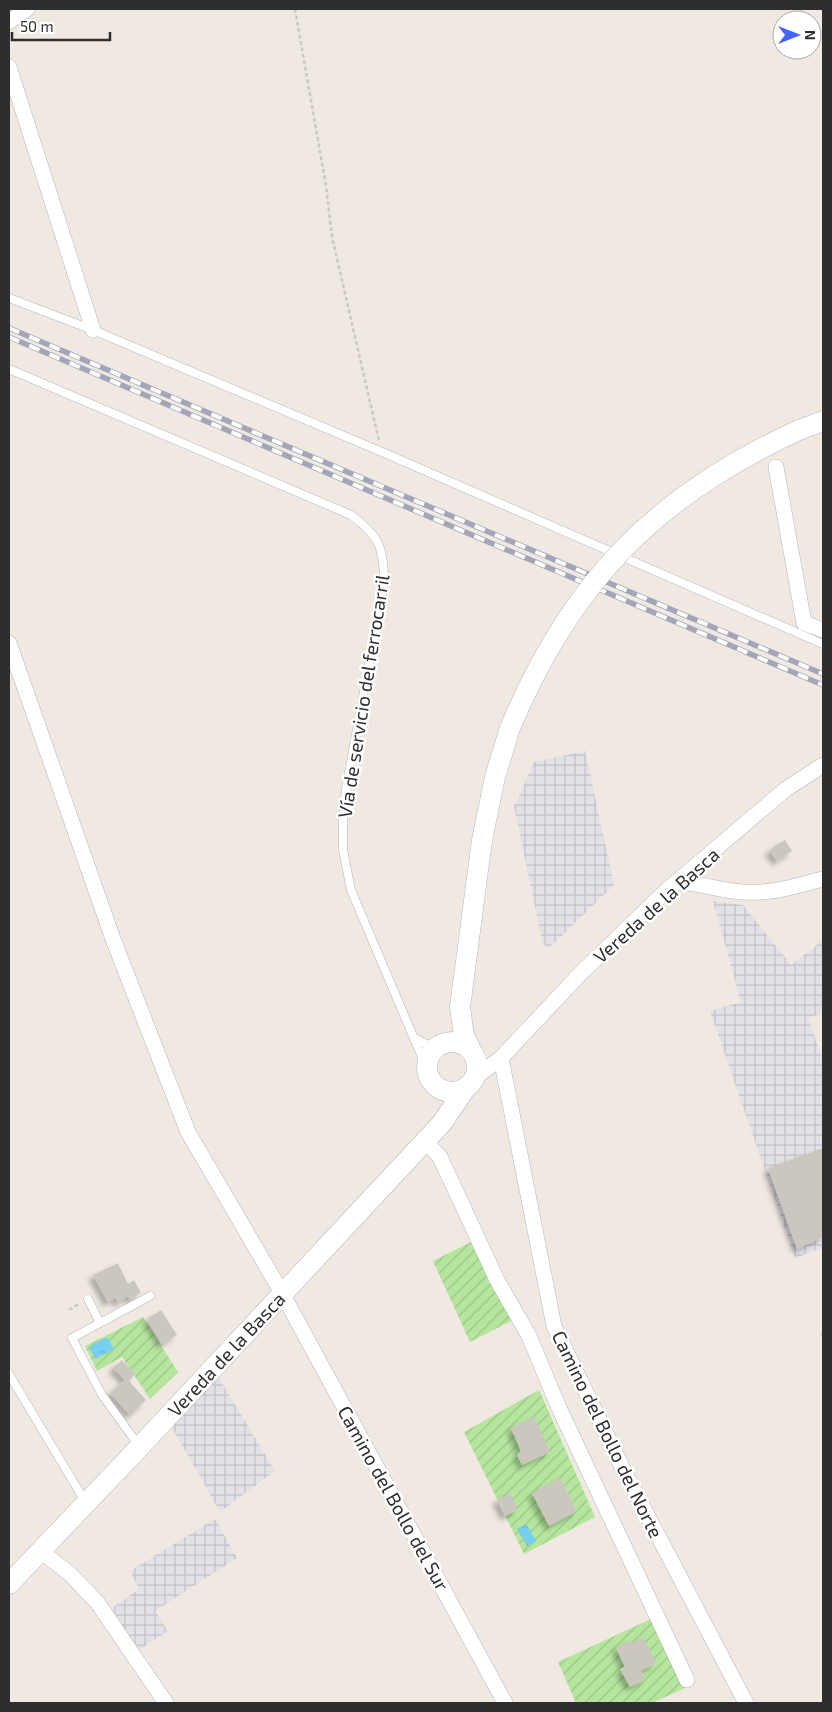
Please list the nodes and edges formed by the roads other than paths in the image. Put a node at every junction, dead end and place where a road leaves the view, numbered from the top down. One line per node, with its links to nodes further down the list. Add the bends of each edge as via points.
1 (27, 9): 2 (street)
2 (9, 22)
3 (9, 68): 5 (street)
4 (9, 298): 5 (lane)
5 (93, 330): 11 (lane)
6 (9, 369): 16 (lane, Vía de servicio del ferrocarril, via 350,516 370,529 380,545 384,583 346,789 343,850 351,890)
7 (823, 421): 15 (street, bridge, via 763,446 709,477 661,514 592,582 556,635 524,695 495,777 482,840)
8 (776, 467): 9 (street, via 804,623)
9 (823, 630)
10 (9, 643): 25 (street, Camino del Bollo del Sur, via 113,939 188,1132)
11 (823, 644)
12 (823, 765): 14 (street, Vereda de la Basca, via 786,789)
13 (823, 879): 14 (street, via 769,892 742,892)
14 (678, 882): 19 (street, Vereda de la Basca, via 581,973)
15 (460, 1007): 17 (street, via 452,1028); 18 (street, via 464,1036)
16 (415, 1038): 17 (lane, via 426,1044); 20 (lane, Vía de servicio del ferrocarril)
17 (440, 1045): 18 (street, via 454,1041 461,1043); 20 (street, via 428,1057)
18 (474, 1055): 19 (street, via 490,1060); 21 (street, via 477,1066)
19 (501, 1058): 21 (street, Vereda de la Basca); 37 (street, Camino del Bollo del Norte, via 554,1326 628,1478)
20 (427, 1069): 22 (street)
21 (470, 1083): 22 (street, via 452,1092); 23 (street, Vereda de la Basca)
22 (437, 1087): 23 (street, via 444,1104)
23 (442, 1123): 24 (street, Vereda de la Basca)
24 (425, 1141): 25 (street, Vereda de la Basca); 34 (street, via 440,1157 497,1280 529,1336)
25 (282, 1293): 30 (street, Vereda de la Basca); 36 (street, Camino del Bollo del Sur)
26 (150, 1296): 28 (lane)
27 (88, 1299): 28 (lane)
28 (100, 1323): 30 (lane, via 72,1338 102,1395)
29 (9, 1374): 31 (lane)
30 (140, 1447): 31 (street, Vereda de la Basca)
31 (86, 1503): 32 (street, Vereda de la Basca)
32 (40, 1551): 33 (street, Vereda de la Basca); 35 (street, via 69,1573 98,1602)
33 (9, 1584)
34 (687, 1680)
35 (166, 1703)
36 (505, 1703)
37 (746, 1703)

